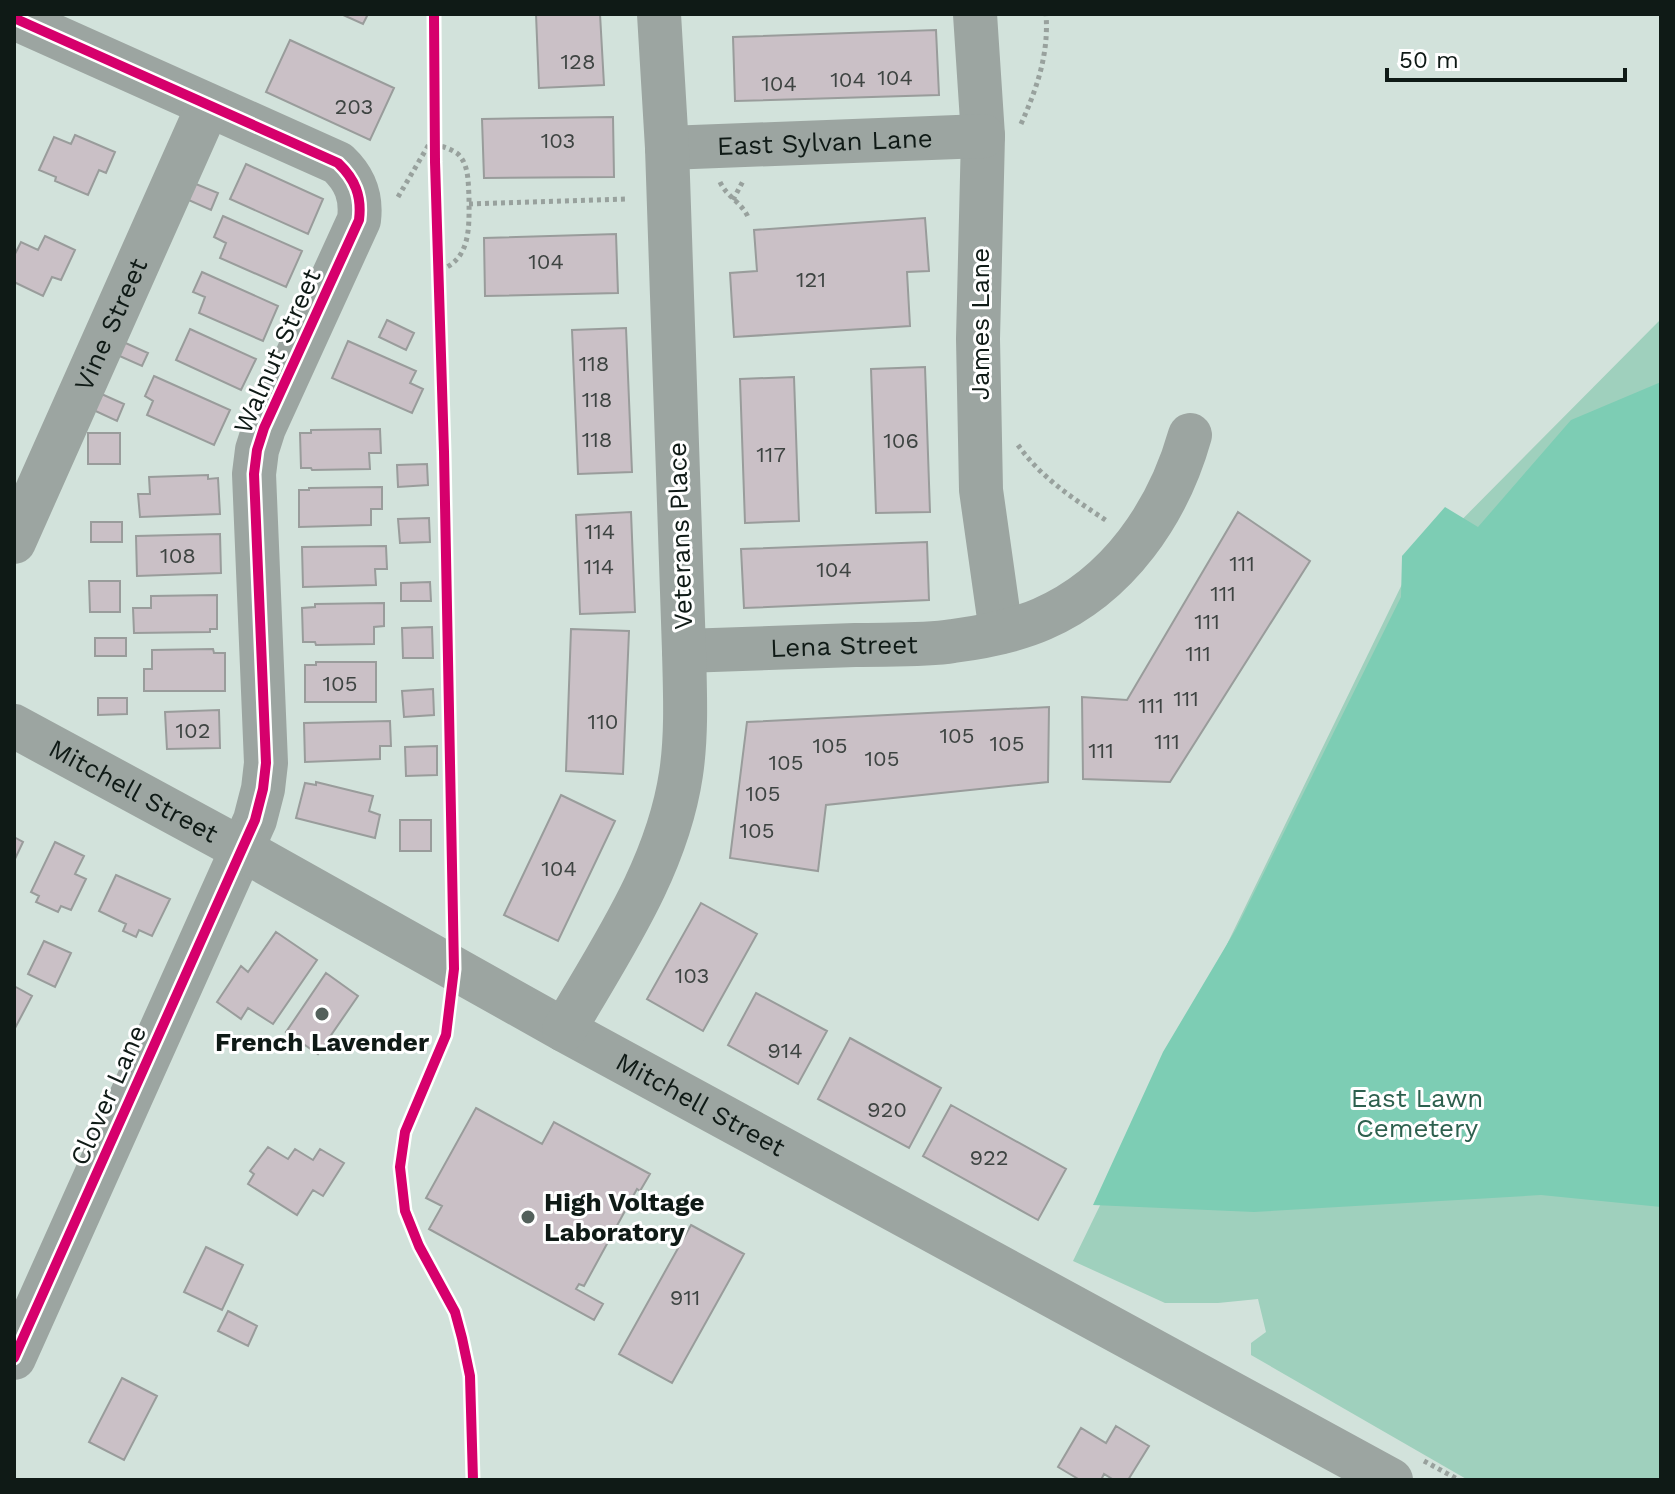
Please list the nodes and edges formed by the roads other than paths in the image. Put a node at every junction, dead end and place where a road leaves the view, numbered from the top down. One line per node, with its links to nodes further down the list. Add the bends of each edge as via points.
1 (659, 14): 6 (street, Veterans Place)
2 (975, 14): 5 (street, James Lane)
3 (14, 18): 4 (street)
4 (208, 106): 8 (street, Vine Street); 12 (street, Walnut Street, via 338,163 357,188 361,204 359,220 257,450 266,763)
5 (998, 135): 6 (street, East Sylvan Lane); 9 (street, James Lane, via 978,339 981,490)
6 (667, 148): 10 (street, Veterans Place)
7 (1190, 435): 9 (street, Lena Street, via 1165,502 1113,571 1080,599)
8 (14, 542)
9 (1001, 632): 10 (street, Lena Street, via 949,642)
10 (684, 651): 13 (street, Veterans Place, via 681,773 671,818 645,887)
11 (14, 726): 12 (street, Mitchell Street)
12 (243, 850): 13 (street, Mitchell Street); 14 (street, Clover Lane)
13 (564, 1030): 15 (street, Mitchell Street)
14 (14, 1358)
15 (1331, 1466): 16 (street, Mitchell Street)
16 (1391, 1480)

